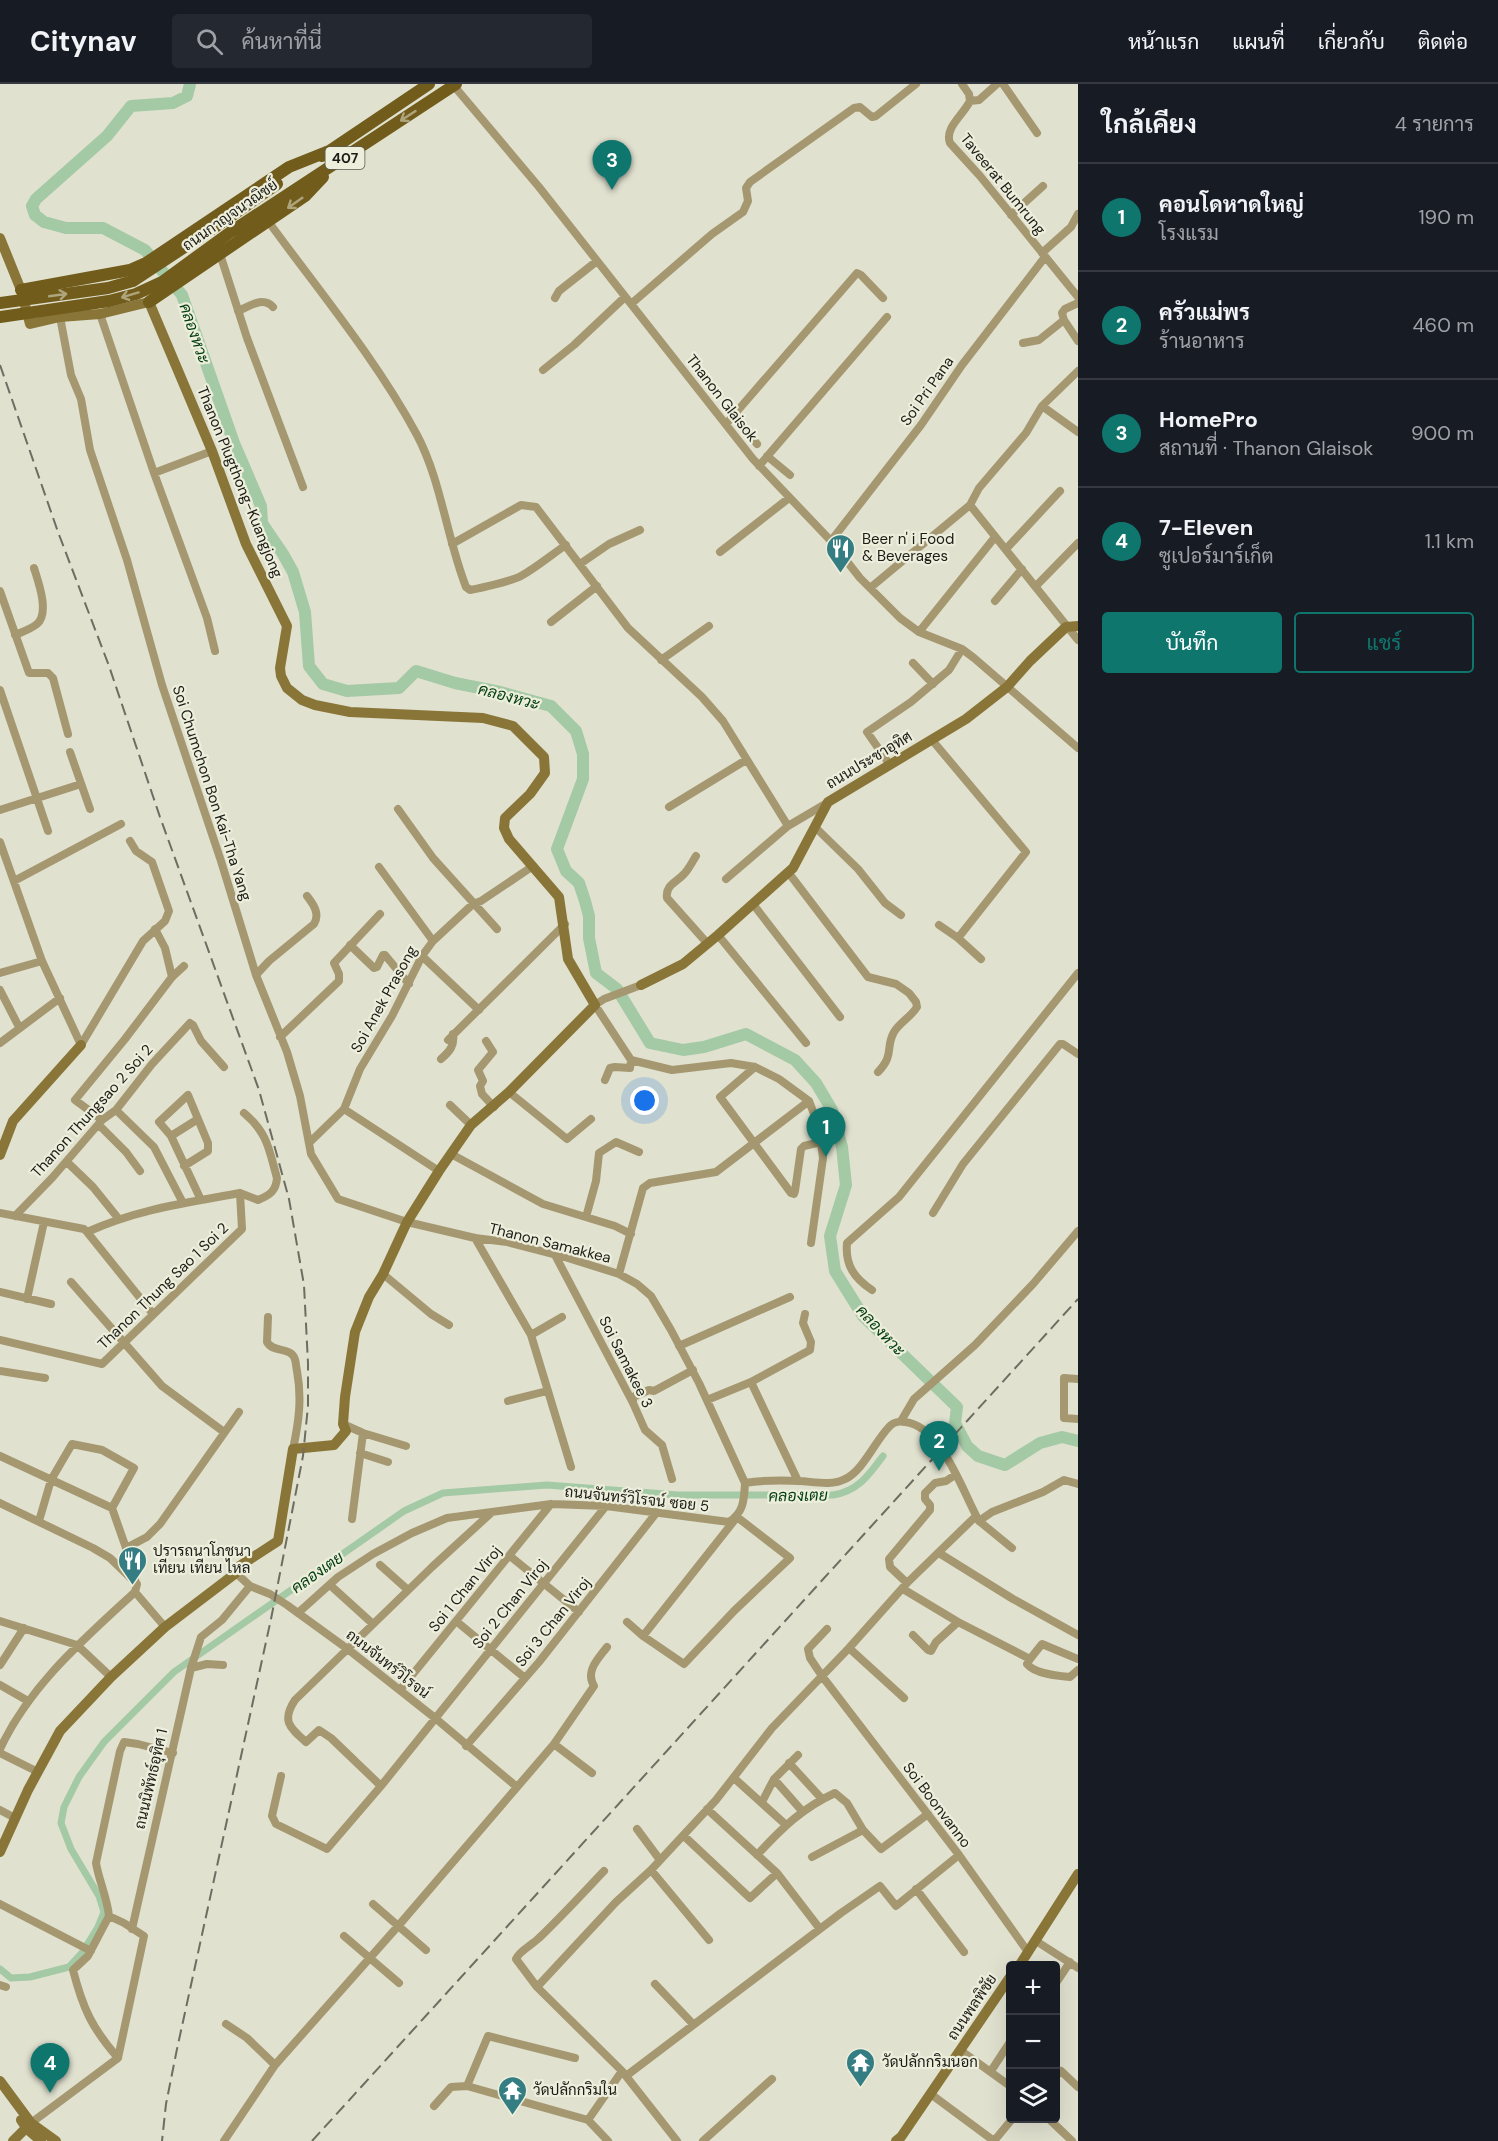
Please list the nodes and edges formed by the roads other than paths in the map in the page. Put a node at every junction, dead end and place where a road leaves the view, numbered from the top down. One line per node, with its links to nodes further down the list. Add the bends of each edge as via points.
1 (429, 84): 9 (main road, ถนนกาญจนวณิชย์ / 407)
2 (916, 84): 28 (street, via 876,116 854,108 750,182 743,212)
3 (962, 84): 7 (street)
4 (997, 84): 7 (street, via 979,100)
5 (1003, 84): 8 (street)
6 (455, 85): 10 (main road, ถนนกาญจนวณิชย์ / 407, one-way to 10); 19 (street, Thanon Glaisok)
7 (970, 101): 13 (street, Taveerat Bumrung, via 949,131 950,143)
8 (1037, 133)
9 (329, 151): 15 (main road, ถนนกาญจนวณิชย์ / 407); 20 (main road, via 289,167 146,263 130,270)
10 (337, 163): 14 (main road, one-way to 14, via 305,196); 15 (main road, ถนนกาญจนวณิชย์ / 407)
11 (1043, 186): 13 (street)
12 (1078, 214): 18 (street, Soi Pri Pana, via 1071,227)
13 (1011, 215): 18 (street, Taveerat Bumrung)
14 (268, 221): 17 (main road); 58 (street, via 367,356 418,436)
15 (228, 226): 26 (main road, ถนนกาญจนวณิชย์ / 407, one-way to 15, bridge, via 133,281); 32 (main road, ถนนกาญจนวณิชย์ / 407, one-way to 32, bridge, via 162,282 136,294)
16 (0, 238): 20 (street)
17 (220, 254): 25 (main road); 30 (street)
18 (1043, 255): 22 (street, Taveerat Bumrung); 56 (street, Soi Pri Pana, via 921,425)
19 (597, 261): 21 (street, Thanon Glaisok); 23 (street)
20 (21, 290): 33 (street, via 30,324)
21 (625, 297): 28 (street, Thanon Glaisok); 38 (street)
22 (1078, 297)
23 (555, 298)
24 (884, 298): 41 (street, via 857,273)
25 (149, 302): 31 (street); 45 (street, Thanon Plugthong-Kuangjong)
26 (0, 303)
27 (1078, 303): 35 (street, via 1065,309)
28 (631, 304): 42 (street, Thanon Glaisok)
29 (273, 307): 30 (street, via 262,301)
30 (238, 311): 50 (street)
31 (100, 314): 33 (street); 48 (street)
32 (0, 317)
33 (60, 317): 130 (street, Soi Chumchon Bon Kai-Tha Yang, via 90,450)
34 (887, 317): 46 (street)
35 (1064, 320): 36 (street); 37 (street, via 1039,340)
36 (1078, 341)
37 (1023, 343)
38 (543, 370)
39 (1078, 371): 40 (street)
40 (1042, 406): 43 (street); 53 (street)
41 (734, 415): 42 (street); 44 (street)
42 (726, 424): 47 (street, Thanon Glaisok)
43 (1078, 432)
44 (757, 444)
45 (212, 451): 48 (street); 105 (street, Thanon Plugthong-Kuangjong, via 246,544 287,626 280,668 287,688 315,705 350,712 483,718 513,726 544,757 545,773 505,818 509,839)
46 (767, 456): 47 (street); 49 (street)
47 (759, 466): 52 (street, Thanon Glaisok)
48 (154, 473): 78 (street, via 207,618)
49 (790, 475)
50 (303, 487)
51 (1060, 491): 60 (street)
52 (789, 498): 56 (street, Thanon Glaisok); 61 (street)
53 (970, 505): 55 (street); 67 (street)
54 (640, 530): 62 (street, via 609,544)
55 (995, 537): 60 (street); 74 (street)
56 (831, 541): 67 (street, Thanon Glaisok)
57 (1078, 543): 66 (street)
58 (452, 544): 59 (street, via 521,505 530,505 536,507); 59 (street, via 470,590 520,577)
59 (566, 545): 62 (street)
60 (1006, 549): 64 (street)
61 (720, 552)
62 (580, 564): 65 (street)
63 (34, 568): 75 (street, via 43,597 40,619)
64 (1022, 569): 66 (street); 69 (street)
65 (597, 586): 70 (street); 79 (street, via 628,628)
66 (1036, 586): 73 (street)
67 (870, 588): 74 (street, Thanon Glaisok)
68 (0, 591): 75 (street)
69 (994, 601)
70 (550, 622)
71 (709, 626): 79 (street)
72 (1078, 626): 73 (street)
73 (1066, 627): 76 (street); 82 (street, ถนนประชาอุทิศ)
74 (919, 632): 77 (street, Thanon Glaisok)
75 (15, 635): 85 (street, via 30,674 48,673 53,678)
76 (1078, 640)
77 (962, 649): 81 (street, via 950,670); 82 (street, Thanon Glaisok)
78 (215, 651)
79 (661, 660): 89 (street, via 723,721)
80 (913, 663): 81 (street)
81 (933, 684): 90 (street, via 867,732)
82 (1007, 687): 86 (street, ถนนประชาอุทิศ); 87 (street, Thanon Glaisok)
83 (0, 690): 84 (street)
84 (3, 708): 92 (street)
85 (69, 734)
86 (932, 740): 90 (street, ถนนประชาอุทิศ); 120 (street, via 1026,852)
87 (1078, 748)
88 (70, 752): 91 (street)
89 (746, 760): 94 (street); 99 (street)
90 (890, 765): 93 (street, ถนนประชาอุทิศ)
91 (81, 784): 92 (street); 95 (street)
92 (37, 798): 97 (street); 101 (street)
93 (828, 802): 99 (street); 100 (street, ถนนประชาอุทิศ)
94 (669, 807)
95 (90, 809)
96 (398, 809): 111 (street)
97 (0, 810)
98 (121, 824): 109 (street)
99 (788, 826): 108 (street)
100 (815, 827): 107 (street, ถนนประชาอุทิศ); 114 (street, via 858,868 885,903)
101 (48, 831)
102 (130, 841): 117 (street, via 136,851 152,862 169,910 165,921)
103 (0, 842): 109 (street)
104 (696, 856): 122 (street, via 666,893)
105 (533, 866): 111 (street, Soi Anek Prasong); 115 (street, Thanon Plugthong-Kuangjong, via 559,897)
106 (379, 867): 121 (street)
107 (788, 872): 112 (street, ถนนประชาอุทิศ); 150 (street, via 868,977 897,984 916,1002 914,1012 892,1035 888,1061)
108 (726, 879)
109 (14, 881): 126 (street)
110 (307, 896): 130 (street, via 316,911 314,924)
111 (473, 904): 118 (street); 121 (street, Soi Anek Prasong)
112 (753, 904): 119 (street, ถนนประชาอุทิศ); 138 (street)
113 (380, 914): 123 (street)
114 (901, 915)
115 (564, 924): 136 (street, Thanon Plugthong-Kuangjong, via 568,959); 137 (street)
116 (939, 925): 120 (street)
117 (155, 928): 131 (street); 144 (street, via 143,941)
118 (497, 929)
119 (718, 935): 122 (street, ถนนประชาอุทิศ); 143 (street)
120 (958, 938): 125 (street)
121 (433, 941): 124 (street, Soi Anek Prasong)
122 (707, 943): 133 (street, ถนนประชาอุทิศ, via 682,964)
123 (350, 945): 132 (street, via 374,968 385,955); 140 (street, via 334,963 339,981)
124 (422, 956): 132 (street, Soi Anek Prasong); 137 (street)
125 (981, 958)
126 (42, 961): 128 (street); 135 (street)
127 (184, 966): 131 (street)
128 (0, 973)
129 (1078, 973): 193 (street, via 899,1197 847,1243 846,1255 858,1280)
130 (256, 975): 140 (street, Soi Chumchon Bon Kai-Tha Yang)
131 (172, 977): 161 (street, via 75,1100)
132 (409, 984): 156 (street, Soi Anek Prasong, via 360,1069)
133 (641, 985): 136 (street)
134 (0, 990): 139 (street)
135 (60, 998): 139 (street); 144 (street)
136 (600, 1002): 147 (street); 152 (street)
137 (479, 1010): 146 (street, via 451,1037 451,1050)
138 (840, 1017)
139 (19, 1027): 142 (street)
140 (280, 1037): 166 (street, Soi Chumchon Bon Kai-Tha Yang, via 300,1096)
141 (486, 1041): 155 (street, via 493,1052 478,1070 483,1081 481,1091)
142 (0, 1043)
143 (806, 1043)
144 (81, 1045): 169 (street, via 13,1121)
145 (1078, 1054): 178 (street, via 1060,1044 963,1164)
146 (441, 1059)
147 (631, 1060): 149 (street, via 672,1070 730,1063); 151 (street, via 630,1068 610,1068)
148 (224, 1067): 157 (street, Thanon Thungsao 2 Soi 2, via 189,1024)
149 (755, 1067): 153 (street); 164 (street, via 720,1097)
150 (878, 1072)
151 (605, 1080)
152 (509, 1092): 155 (street); 160 (street, via 567,1139)
153 (809, 1101): 164 (street); 165 (street)
154 (450, 1105): 162 (street)
155 (494, 1107): 162 (street)
156 (344, 1109): 166 (street, Soi Anek Prasong); 173 (street)
157 (116, 1110): 161 (street, Thanon Thungsao 2 Soi 2); 176 (street, via 154,1147)
158 (244, 1113): 174 (street, via 266,1139 277,1179 271,1193 258,1200)
159 (198, 1119): 163 (street); 163 (street, via 188,1095 159,1122); 171 (street, via 208,1151)
160 (591, 1119)
161 (100, 1123): 170 (street, Thanon Thungsao 2 Soi 2); 172 (street)
162 (471, 1125): 168 (street)
163 (171, 1136): 171 (street)
164 (755, 1142): 165 (street, via 792,1194 801,1149); 186 (street, via 716,1172 650,1183 643,1188)
165 (821, 1142): 188 (street, via 823,1158)
166 (309, 1143): 183 (street, Soi Chumchon Bon Kai-Tha Yang, via 311,1154 338,1199)
167 (639, 1152): 180 (street, via 616,1142 599,1153)
168 (451, 1154): 173 (street); 180 (street, via 543,1204)
169 (0, 1155)
170 (67, 1162): 179 (street, Thanon Thungsao 2 Soi 2); 181 (street)
171 (184, 1166): 175 (street)
172 (140, 1171)
173 (439, 1171): 183 (street)
174 (240, 1193): 175 (street); 198 (street, Thanon Thung Sao 1 Soi 2, via 242,1229)
175 (201, 1200): 176 (street)
176 (183, 1203): 181 (street)
177 (0, 1213): 179 (street)
178 (933, 1213)
179 (15, 1216): 182 (street)
180 (586, 1217): 186 (street)
181 (118, 1218): 185 (street)
182 (44, 1222): 185 (street); 196 (street)
183 (407, 1222): 187 (street, Thanon Samakkea); 190 (street)
184 (1078, 1231): 218 (street, via 975,1345 914,1399)
185 (87, 1232): 198 (street)
186 (630, 1234): 191 (street)
187 (475, 1238): 189 (street, Thanon Samakkea); 203 (street)
188 (811, 1243)
189 (555, 1255): 191 (street, Thanon Samakkea); 215 (street, Soi Samakee 3)
190 (383, 1274): 202 (street); 219 (street, via 355,1332)
191 (619, 1274): 206 (street, Thanon Samakkea, via 651,1296)
192 (71, 1282): 205 (street)
193 (872, 1290)
194 (0, 1292): 196 (street)
195 (790, 1297): 206 (street)
196 (27, 1299): 197 (street)
197 (51, 1304)
198 (153, 1314): 205 (street, Thanon Thung Sao 1 Soi 2)
199 (804, 1314): 211 (street, via 803,1323 812,1348)
200 (268, 1317): 223 (street, via 267,1342 295,1357 301,1387)
201 (562, 1317): 203 (street)
202 (449, 1326)
203 (531, 1335): 212 (street)
204 (0, 1340): 205 (street, Thanon Thung Sao 1 Soi 2, via 102,1364)
205 (124, 1342): 220 (street, via 162,1386)
206 (679, 1346): 207 (street, Thanon Samakkea)
207 (693, 1370): 213 (street, Thanon Samakkea); 215 (street, via 654,1391 633,1397)
208 (0, 1371): 209 (street)
209 (45, 1378)
210 (1078, 1379): 217 (street, via 1064,1378 1064,1418)
211 (751, 1382): 213 (street); 231 (street)
212 (547, 1391): 214 (street); 227 (street)
213 (707, 1400): 232 (street, Thanon Samakkea)
214 (508, 1401)
215 (633, 1403): 229 (street, Soi Samakee 3, via 645,1430 662,1444)
216 (239, 1412): 220 (street)
217 (1078, 1419)
218 (901, 1421): 228 (street, via 923,1428 947,1456); 231 (street, via 891,1424 848,1479 835,1483)
219 (343, 1424): 221 (street); 223 (street, via 346,1431 334,1445)
220 (224, 1431): 244 (street, via 160,1524 147,1537)
221 (363, 1433): 222 (street); 224 (street)
222 (406, 1446)
223 (299, 1448): 249 (street, via 278,1540 238,1567)
224 (360, 1453): 226 (street); 242 (street)
225 (0, 1456): 230 (street)
226 (388, 1462)
227 (571, 1467)
228 (955, 1475): 241 (street); 253 (street, via 935,1483 925,1493 930,1510 889,1559 890,1567)
229 (672, 1479)
230 (51, 1480): 237 (street); 237 (street, via 72,1444 102,1450 134,1468); 243 (street)
231 (798, 1481): 232 (street)
232 (745, 1483): 240 (street, via 743,1507)
233 (1078, 1484): 241 (street, via 1064,1480)
234 (0, 1503): 243 (street)
235 (551, 1504): 236 (street, ถนนจันทร์วิโรจน์ ซอย 5); 239 (street, ถนนจันทร์วิโรจน์ ซอย 5); 247 (street, Soi 1 Chan Viroj)
236 (606, 1506): 238 (street, ถนนจันทร์วิโรจน์ ซอย 5); 250 (street, Soi 2 Chan Viroj)
237 (112, 1508): 244 (street)
238 (657, 1512): 240 (street, ถนนจันทร์วิโรจน์ ซอย 5, via 729,1522); 256 (street, Soi 3 Chan Viroj)
239 (491, 1513): 251 (street, ถนนจันทร์วิโรจน์ ซอย 5, via 447,1518 412,1533 373,1554); 255 (street)
240 (737, 1517): 268 (street); 268 (street, via 790,1558 684,1665)
241 (978, 1519): 245 (street); 246 (street)
242 (352, 1520)
243 (39, 1521): 254 (street, via 110,1558)
244 (126, 1548): 254 (street)
245 (1012, 1548)
246 (939, 1552): 253 (street); 267 (street)
247 (510, 1556): 250 (street); 259 (street, Soi 1 Chan Viroj)
248 (380, 1565): 255 (street)
249 (236, 1573): 252 (street, ถนนจันทร์วิโรจน์); 263 (street)
250 (544, 1584): 256 (street); 273 (street, Soi 2 Chan Viroj)
251 (330, 1585): 257 (street, ถนนจันทร์วิโรจน์ ซอย 5); 262 (street)
252 (250, 1586): 257 (street, ถนนจันทร์วิโรจน์); 278 (street, ถนนนิพัทธ์อุทิศ 1, via 200,1641)
253 (905, 1586): 261 (street); 271 (street)
254 (136, 1588): 263 (street); 269 (street)
255 (408, 1590): 262 (street)
256 (579, 1612): 282 (street, Soi 3 Chan Viroj)
257 (298, 1613): 272 (street, ถนนจันทร์วิโรจน์)
258 (0, 1621): 264 (street)
259 (456, 1622): 273 (street); 284 (street, Soi 1 Chan Viroj)
260 (627, 1622): 268 (street)
261 (958, 1622): 266 (street, via 931,1651); 274 (street)
262 (373, 1624): 272 (street)
263 (165, 1627): 280 (street)
264 (24, 1628): 269 (street); 276 (street)
265 (828, 1629): 281 (street, Soi Boonvanno, via 808,1649)
266 (913, 1635)
267 (1078, 1635)
268 (643, 1636)
269 (77, 1646): 280 (street); 286 (street)
270 (607, 1647): 288 (street, via 591,1668 594,1686)
271 (849, 1648): 281 (street); 285 (street)
272 (349, 1650): 284 (street, ถนนจันทร์วิโรจน์); 299 (street, via 295,1700 287,1719 290,1729 306,1742 319,1730 325,1734)
273 (490, 1650): 282 (street); 287 (street, Soi 2 Chan Viroj)
274 (1030, 1659): 275 (street, via 1042,1644); 279 (street, via 1027,1664 1031,1669 1057,1675 1070,1677)
275 (1078, 1659)
276 (0, 1665)
277 (223, 1665): 278 (street)
278 (190, 1668): 291 (street, ถนนนิพัทธ์อุทิศ 1)
279 (1078, 1670)
280 (111, 1677): 294 (street, via 60,1731)
281 (822, 1677): 297 (street, via 772,1728); 306 (street, Soi Boonvanno)
282 (525, 1678): 289 (street, Soi 3 Chan Viroj)
283 (0, 1685): 286 (street)
284 (400, 1690): 287 (street, ถนนจันทร์วิโรจน์)
285 (904, 1698)
286 (28, 1701): 290 (street)
287 (435, 1718): 289 (street, ถนนจันทร์วิโรจน์); 299 (street, Soi 2 Chan Viroj)
288 (554, 1744): 295 (street); 300 (street)
289 (466, 1746): 300 (street, ถนนจันทร์วิโรจน์)
290 (0, 1751): 294 (street)
291 (173, 1753): 324 (street, via 124,1742 120,1751 96,1863); 326 (street, ถนนนิพัทธ์อุทิศ 1)
292 (798, 1755): 293 (street)
293 (789, 1763): 298 (street); 301 (street)
294 (38, 1772): 307 (street)
295 (592, 1773)
296 (281, 1776): 299 (street, Soi 2 Chan Viroj, via 272,1816 276,1824 327,1849)
297 (734, 1778): 302 (street); 303 (street)
298 (774, 1779): 302 (street); 305 (street)
299 (381, 1786)
300 (517, 1787): 325 (street)
301 (822, 1799): 305 (street); 310 (street, via 835,1793)
302 (762, 1802): 308 (street)
303 (707, 1809): 311 (street); 313 (street)
304 (0, 1810): 307 (street)
305 (803, 1812): 308 (street)
306 (927, 1814): 310 (street, via 880,1849); 314 (street, Soi Boonvanno)
307 (15, 1818): 312 (street)
308 (785, 1824): 313 (street)
309 (637, 1829): 316 (street)
310 (863, 1830): 315 (street)
311 (684, 1836): 316 (street); 319 (street, via 750,1898)
312 (0, 1852)
313 (757, 1855): 319 (street)
314 (958, 1855): 321 (street); 334 (street, Soi Boonvanno)
315 (812, 1857)
316 (660, 1860): 317 (street)
317 (651, 1870): 329 (street); 343 (street)
318 (604, 1871): 343 (street, via 516,1957)
319 (777, 1873): 327 (street)
320 (1078, 1874): 330 (street)
321 (916, 1889): 327 (street, via 896,1906 880,1886); 333 (street)
322 (0, 1904): 332 (street)
323 (373, 1904): 325 (street)
324 (109, 1916): 326 (street); 332 (street)
325 (399, 1925): 331 (street); 335 (street)
326 (132, 1929): 348 (street, via 144,1936)
327 (820, 1929): 345 (street)
328 (344, 1936): 335 (street)
329 (709, 1940)
330 (1036, 1941): 334 (street); 337 (street)
331 (426, 1950)
332 (91, 1951): 348 (street, via 73,1970 75,1979 98,2035)
333 (964, 1952)
334 (1028, 1952): 336 (street)
335 (369, 1959): 340 (street); 350 (street)
336 (1022, 1961)
337 (1070, 1962): 338 (street); 339 (street)
338 (1078, 1968)
339 (1060, 1977)
340 (399, 1983)
341 (655, 1984): 345 (street)
342 (1006, 1984): 347 (street, ถนนพลพิชัย)
343 (537, 1987): 353 (street)
344 (226, 2024): 350 (street)
345 (693, 2024): 353 (street)
346 (1006, 2049): 351 (street)
347 (960, 2050): 351 (street); 360 (street, ถนนพลพิชัย)
348 (118, 2058): 365 (street)
349 (575, 2058): 357 (street, via 488,2036)
350 (275, 2065): 370 (street)
351 (991, 2071): 356 (street)
352 (1060, 2072): 358 (street)
353 (624, 2074): 362 (street); 372 (street)
354 (772, 2079): 373 (street)
355 (0, 2081): 365 (street)
356 (1006, 2082)
357 (467, 2086): 361 (street, via 451,2087); 362 (street)
358 (1078, 2087)
359 (0, 2092): 365 (street)
360 (932, 2095): 366 (street, ถนนพลพิชัย); 374 (street)
361 (434, 2106)
362 (588, 2120): 371 (street)
363 (1008, 2123): 374 (street)
364 (1053, 2123): 375 (street)
365 (29, 2126): 367 (street); 368 (street); 369 (street)
366 (901, 2140)
367 (13, 2141)
368 (41, 2141)
369 (56, 2141)
370 (224, 2141)
371 (608, 2141)
372 (677, 2141)
373 (703, 2141)
374 (994, 2141)
375 (1072, 2141)

